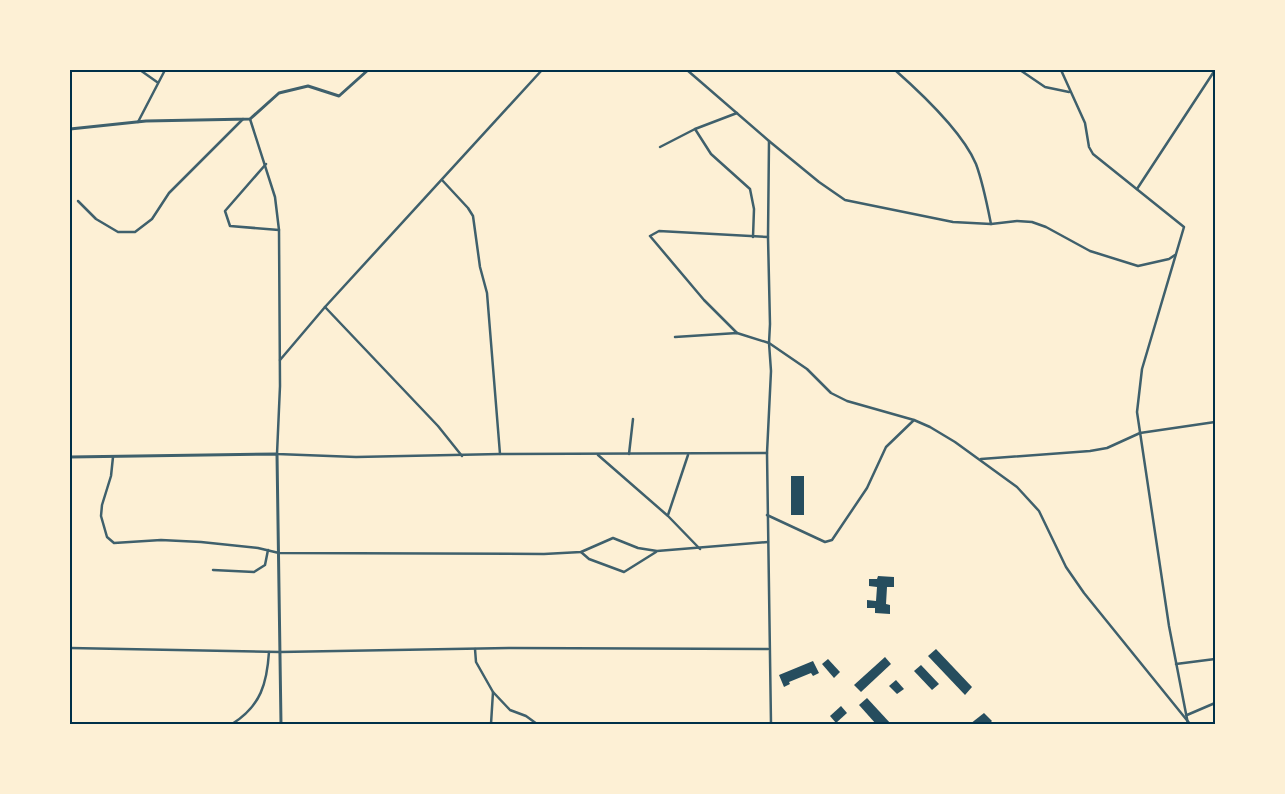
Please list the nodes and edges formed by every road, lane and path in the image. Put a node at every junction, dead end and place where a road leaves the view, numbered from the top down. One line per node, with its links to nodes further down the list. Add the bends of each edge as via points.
1 (140, 70): 10 (street)
2 (165, 70): 10 (street)
3 (368, 70): 14 (street, via 339,96 308,86 279,93)
4 (542, 70): 21 (street)
5 (687, 70): 12 (street)
6 (895, 70): 24 (street, via 943,119 969,152 981,182)
7 (1020, 70): 11 (street, via 1045,87)
8 (1061, 70): 11 (street)
9 (1215, 70): 22 (street)
10 (157, 82): 15 (street)
11 (1069, 92): 22 (street, via 1085,123 1093,154)
12 (737, 113): 17 (street); 18 (street)
13 (243, 118): 14 (street); 15 (street); 23 (street, via 168,193 152,220 135,232 118,232)
14 (250, 118): 20 (street)
15 (138, 122): 16 (street)
16 (70, 129)
17 (695, 129): 19 (street); 26 (street, via 711,154 750,189 754,210)
18 (769, 141): 24 (street, via 845,200 953,222); 27 (street)
19 (660, 147)
20 (266, 164): 25 (street); 25 (street, via 225,211 226,218 230,226)
21 (442, 180): 29 (street); 40 (street, via 468,208 476,228 480,267 487,293)
22 (1138, 189): 28 (street, via 1184,227)
23 (78, 201)
24 (991, 224): 28 (street, via 1032,222 1090,251 1138,266 1169,259)
25 (280, 230): 33 (street)
26 (752, 237): 27 (street); 30 (street, via 658,231 650,236 684,272 704,300)
27 (768, 237): 32 (street)
28 (1176, 254): 37 (street, via 1142,368 1137,412)
29 (325, 307): 33 (street); 44 (street, via 438,426)
30 (737, 333): 31 (street); 32 (street)
31 (675, 336)
32 (769, 343): 35 (street, via 847,401); 38 (street, via 771,371)
33 (280, 360): 39 (street)
34 (633, 419): 41 (street)
35 (914, 420): 47 (street); 48 (street, via 886,447 866,488 832,540 825,542)
36 (1215, 422): 37 (street)
37 (1140, 433): 47 (street, via 1107,448 1090,451); 63 (street)
38 (767, 453): 43 (street); 48 (street)
39 (276, 454): 44 (street); 46 (street); 54 (street)
40 (500, 454): 42 (street); 44 (street)
41 (629, 454): 42 (street); 43 (street)
42 (598, 455): 49 (street)
43 (688, 455): 49 (street)
44 (462, 456)
45 (70, 457): 46 (street)
46 (113, 457): 52 (street, via 101,516 111,542 201,542)
47 (979, 459): 67 (street, via 1030,499 1075,580)
48 (768, 515): 50 (street)
49 (668, 516): 51 (street)
50 (768, 542): 51 (street); 59 (street)
51 (700, 549): 53 (street)
52 (268, 550): 54 (street); 56 (street, via 265,565 254,572)
53 (657, 551): 55 (street, via 612,538); 55 (street, via 624,572)
54 (279, 552): 55 (street, via 452,555); 61 (street)
55 (581, 552)
56 (213, 570)
57 (70, 648): 60 (street)
58 (475, 649): 59 (street); 61 (street); 64 (street, via 476,662)
59 (768, 650): 72 (street)
60 (269, 652): 61 (street); 68 (street, via 263,689 249,710)
61 (280, 652): 69 (street)
62 (1215, 659): 63 (street)
63 (1176, 664): 66 (street)
64 (493, 692): 70 (street); 71 (street, via 510,710)
65 (1215, 703): 66 (street)
66 (1187, 715): 67 (street)
67 (1188, 723)
68 (232, 724)
69 (281, 724)
70 (491, 724)
71 (537, 724)
72 (771, 724)

